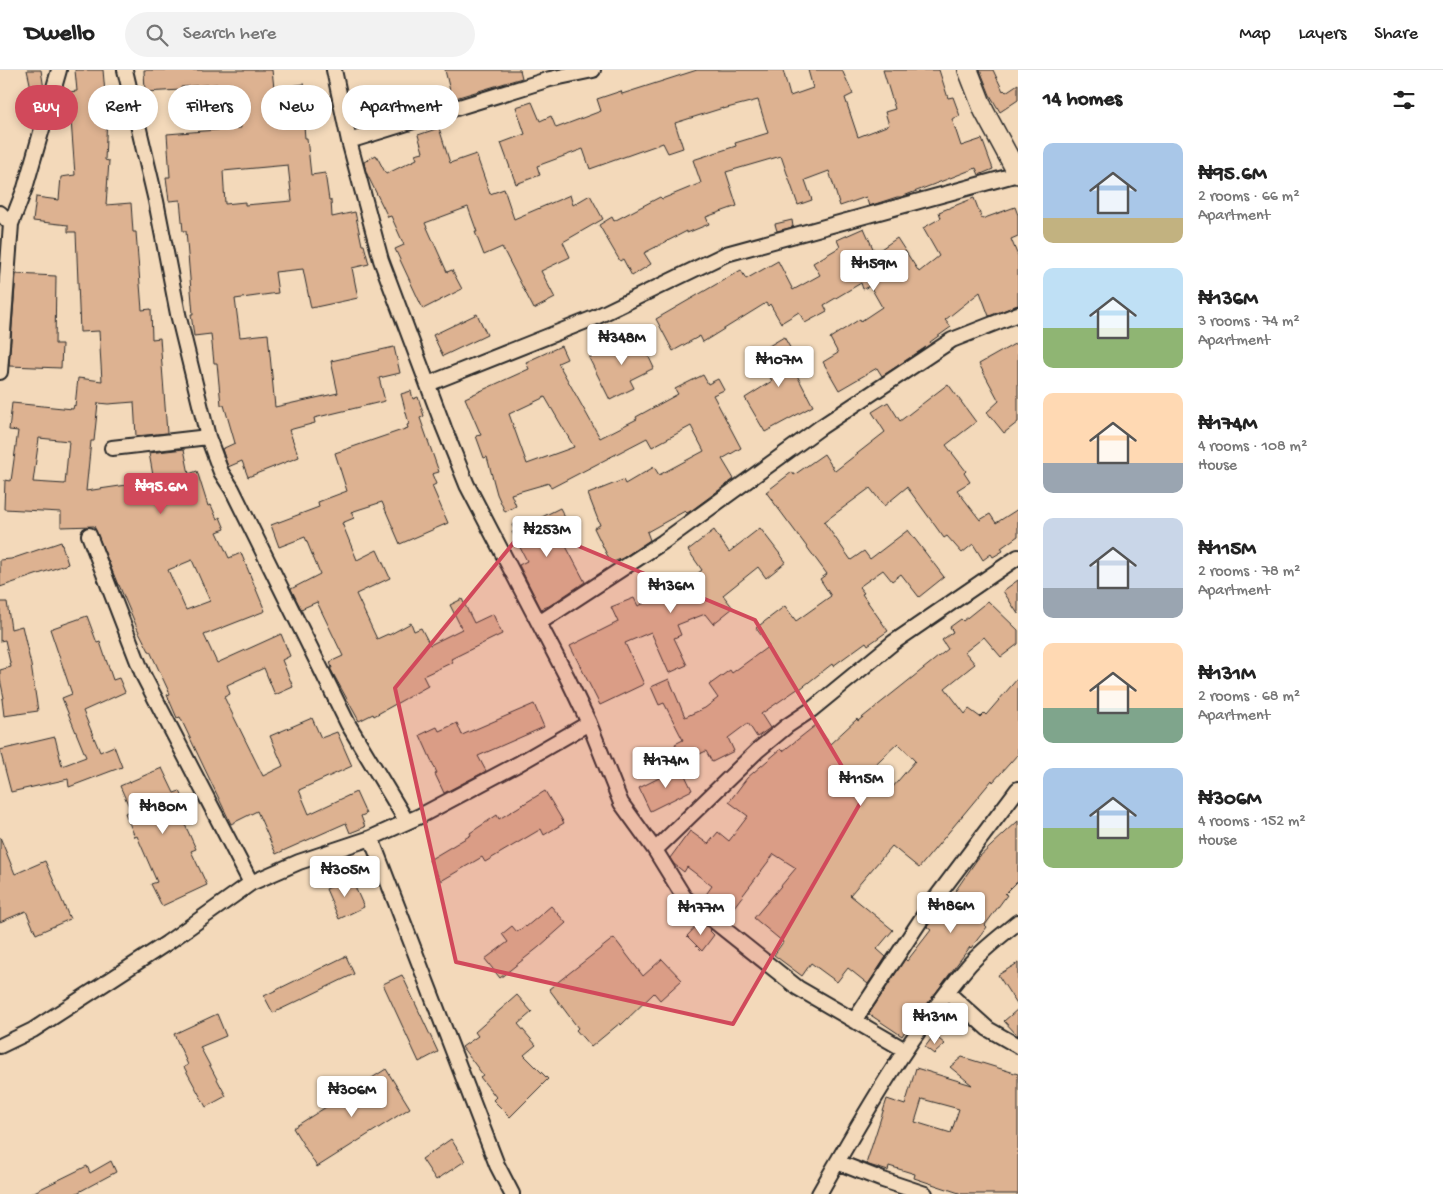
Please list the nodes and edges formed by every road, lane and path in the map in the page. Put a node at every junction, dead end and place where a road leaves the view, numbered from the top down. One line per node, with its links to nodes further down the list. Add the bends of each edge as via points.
1 (60, 70): 10 (street)
2 (125, 70): 14 (street)
3 (334, 70): 7 (street)
4 (594, 70): 6 (street)
5 (968, 70): 8 (street, via 984,110)
6 (549, 74): 7 (street)
7 (349, 141): 13 (street, via 381,260)
8 (1018, 174): 13 (street, via 726,254 594,318)
9 (0, 213): 10 (street)
10 (11, 224): 12 (street)
11 (1018, 314): 18 (street, via 952,340 822,427 663,542)
12 (0, 372)
13 (428, 384): 18 (street, via 467,485)
14 (208, 437): 15 (street); 21 (street, via 221,472 348,724)
15 (112, 448)
16 (89, 535): 24 (street, via 143,675)
17 (1018, 557): 23 (street, via 894,642 787,726)
18 (539, 623): 19 (street)
19 (589, 723): 21 (street); 23 (street, via 621,803)
20 (1018, 788): 27 (street, via 932,903)
21 (407, 822): 22 (street)
22 (371, 838): 24 (street, via 299,862); 32 (street, via 497,1165)
23 (655, 850): 27 (street, via 684,897 798,988)
24 (251, 883): 28 (street, via 158,949 33,1030)
25 (1018, 922): 26 (street, via 971,963)
26 (947, 992): 29 (street, via 988,1029); 30 (street)
27 (854, 1022): 30 (street)
28 (0, 1046)
29 (1018, 1046)
30 (906, 1050): 31 (street)
31 (837, 1162): 33 (street); 34 (street)
32 (512, 1194)
33 (819, 1194)
34 (925, 1194)

